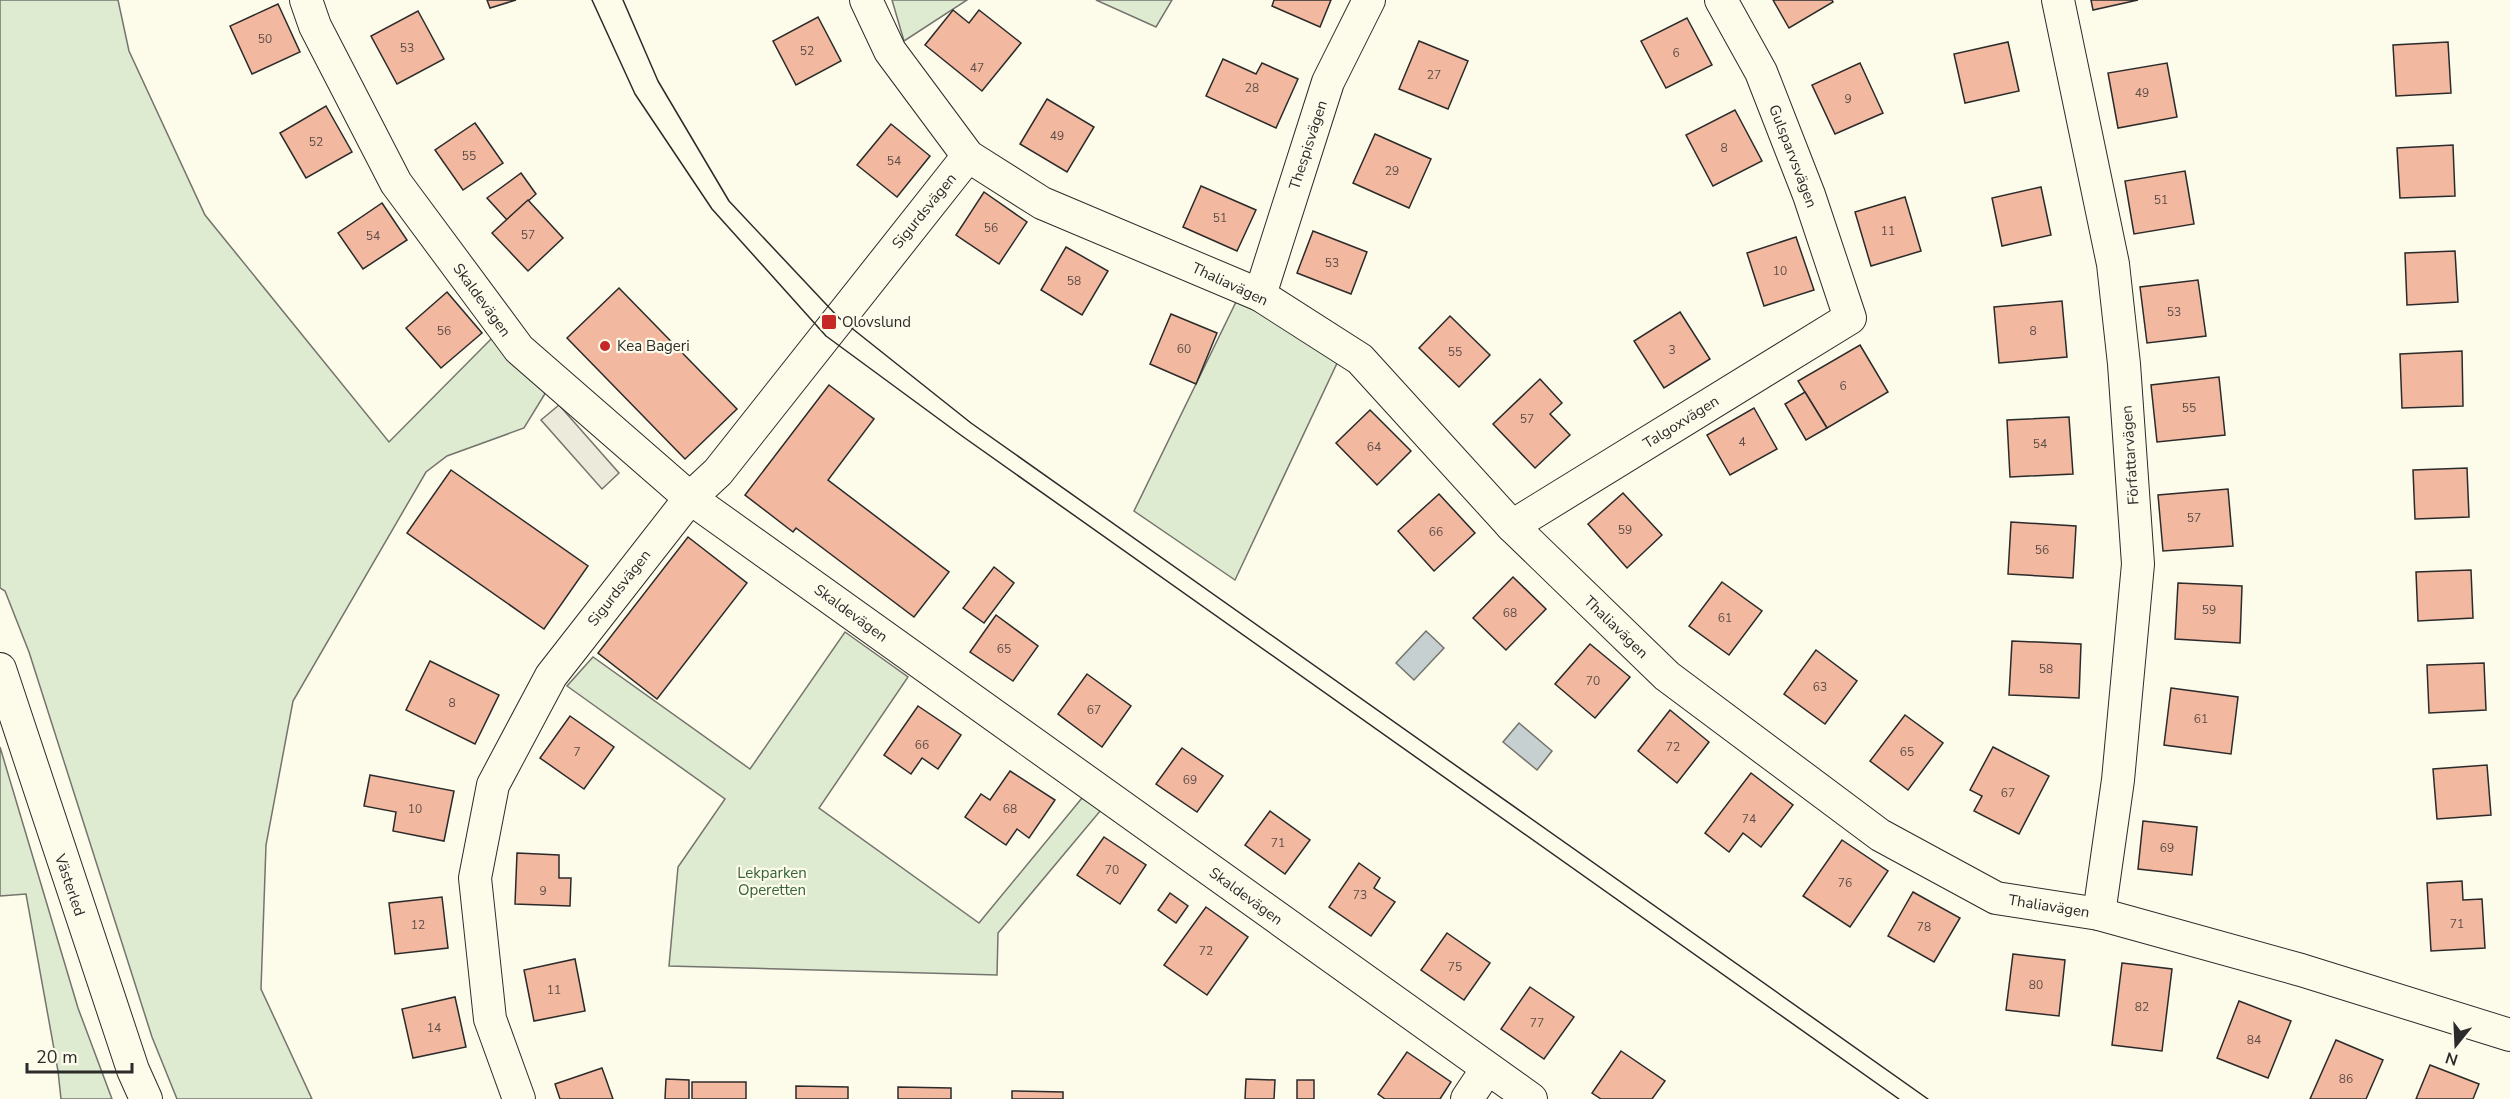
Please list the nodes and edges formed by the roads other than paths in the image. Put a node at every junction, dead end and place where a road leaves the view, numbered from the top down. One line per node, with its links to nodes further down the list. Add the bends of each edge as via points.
1 (306, 0): 9 (street, Skaldevägen, via 315,26 396,183 519,349)
2 (866, 0): 6 (street, Thaliavägen, via 890,51)
3 (1369, 0): 7 (street, Thespisvägen, via 1328,82)
4 (1721, 0): 8 (street, Gulsparvsvägen, via 1761,72 1809,195)
5 (2058, 0): 12 (street, Författarvägen, via 2113,264 2138,564 2118,780)
6 (968, 156): 7 (street, Thaliavägen, via 1042,203); 9 (street, Sigurdsvägen, via 718,472)
7 (1260, 295): 10 (street, Thaliavägen, via 1360,359)
8 (1850, 318): 10 (street, Talgoxvägen)
9 (690, 498): 14 (street, Skaldevägen); 16 (street, Sigurdsvägen, via 551,676 493,785 475,878 490,1019)
10 (1512, 526): 12 (street, Thaliavägen, via 1667,676 1880,835 1996,898)
11 (0, 669): 15 (street, Västerled, via 132,1070)
12 (2099, 914): 13 (street, Thaliavägen, via 2301,970)
13 (2510, 1035)
14 (1487, 1069): 17 (street); 18 (street, Skaldevägen)
15 (146, 1099)
16 (519, 1099)
17 (1467, 1099)
18 (1531, 1099)

